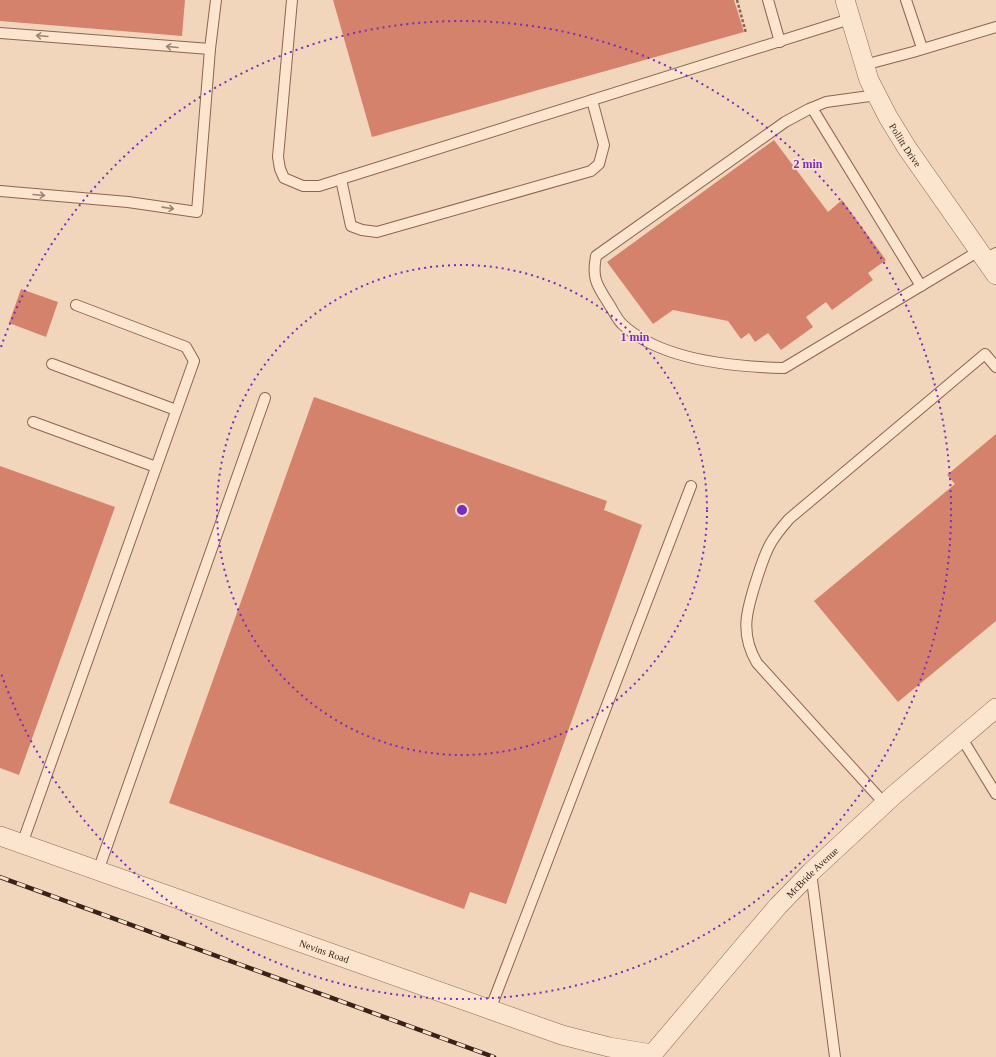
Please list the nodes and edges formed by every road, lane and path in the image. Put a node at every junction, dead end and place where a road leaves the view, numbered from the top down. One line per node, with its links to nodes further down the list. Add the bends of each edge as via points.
1 (216, 0): 13 (lane)
2 (292, 0): 18 (lane, via 278,157 280,169 284,178 303,186 320,186)
3 (737, 0): 10 (path)
4 (768, 0): 11 (lane)
5 (845, 0): 7 (street, Pollitt Drive)
6 (906, 0): 12 (lane)
7 (850, 19): 11 (lane); 14 (street, Pollitt Drive)
8 (996, 26): 12 (lane)
9 (0, 33): 13 (lane, one-way to 9)
10 (746, 33)
11 (780, 42): 16 (lane)
12 (922, 48): 14 (lane)
13 (210, 49): 19 (lane, one-way to 13, via 128,202 197,212)
14 (864, 65): 15 (street, Pollitt Drive)
15 (877, 95): 17 (lane, via 826,102); 20 (street, Pollitt Drive, via 907,148)
16 (592, 100): 18 (lane); 18 (lane, via 604,145 599,164 591,171 377,232 351,226)
17 (812, 108): 22 (lane); 22 (lane, via 785,122 596,256 593,270 598,287 622,324 645,341 703,360 753,367 784,368)
18 (341, 179)
19 (0, 191)
20 (987, 254): 21 (street, Pollitt Drive); 22 (lane)
21 (996, 275)
22 (921, 286)
23 (76, 305): 27 (lane, via 186,347 194,361)
24 (52, 364): 27 (lane)
25 (996, 367): 34 (lane, via 985,354 789,519 772,542 749,604 746,620 748,642 757,663)
26 (265, 398): 37 (lane)
27 (176, 410): 29 (lane)
28 (33, 422): 29 (lane)
29 (156, 467): 36 (lane)
30 (691, 486): 39 (lane)
31 (996, 708): 32 (street, McBride Avenue)
32 (961, 737): 33 (lane); 34 (street, McBride Avenue)
33 (996, 794)
34 (884, 804): 38 (street, McBride Avenue)
35 (0, 836): 36 (street, Nevins Road)
36 (22, 844): 37 (street, Nevins Road)
37 (98, 871): 39 (street, Nevins Road)
38 (811, 872): 40 (street, McBride Avenue, via 748,940); 41 (lane)
39 (490, 1010): 40 (street, Nevins Road, via 587,1043)
40 (651, 1056)
41 (835, 1057)

